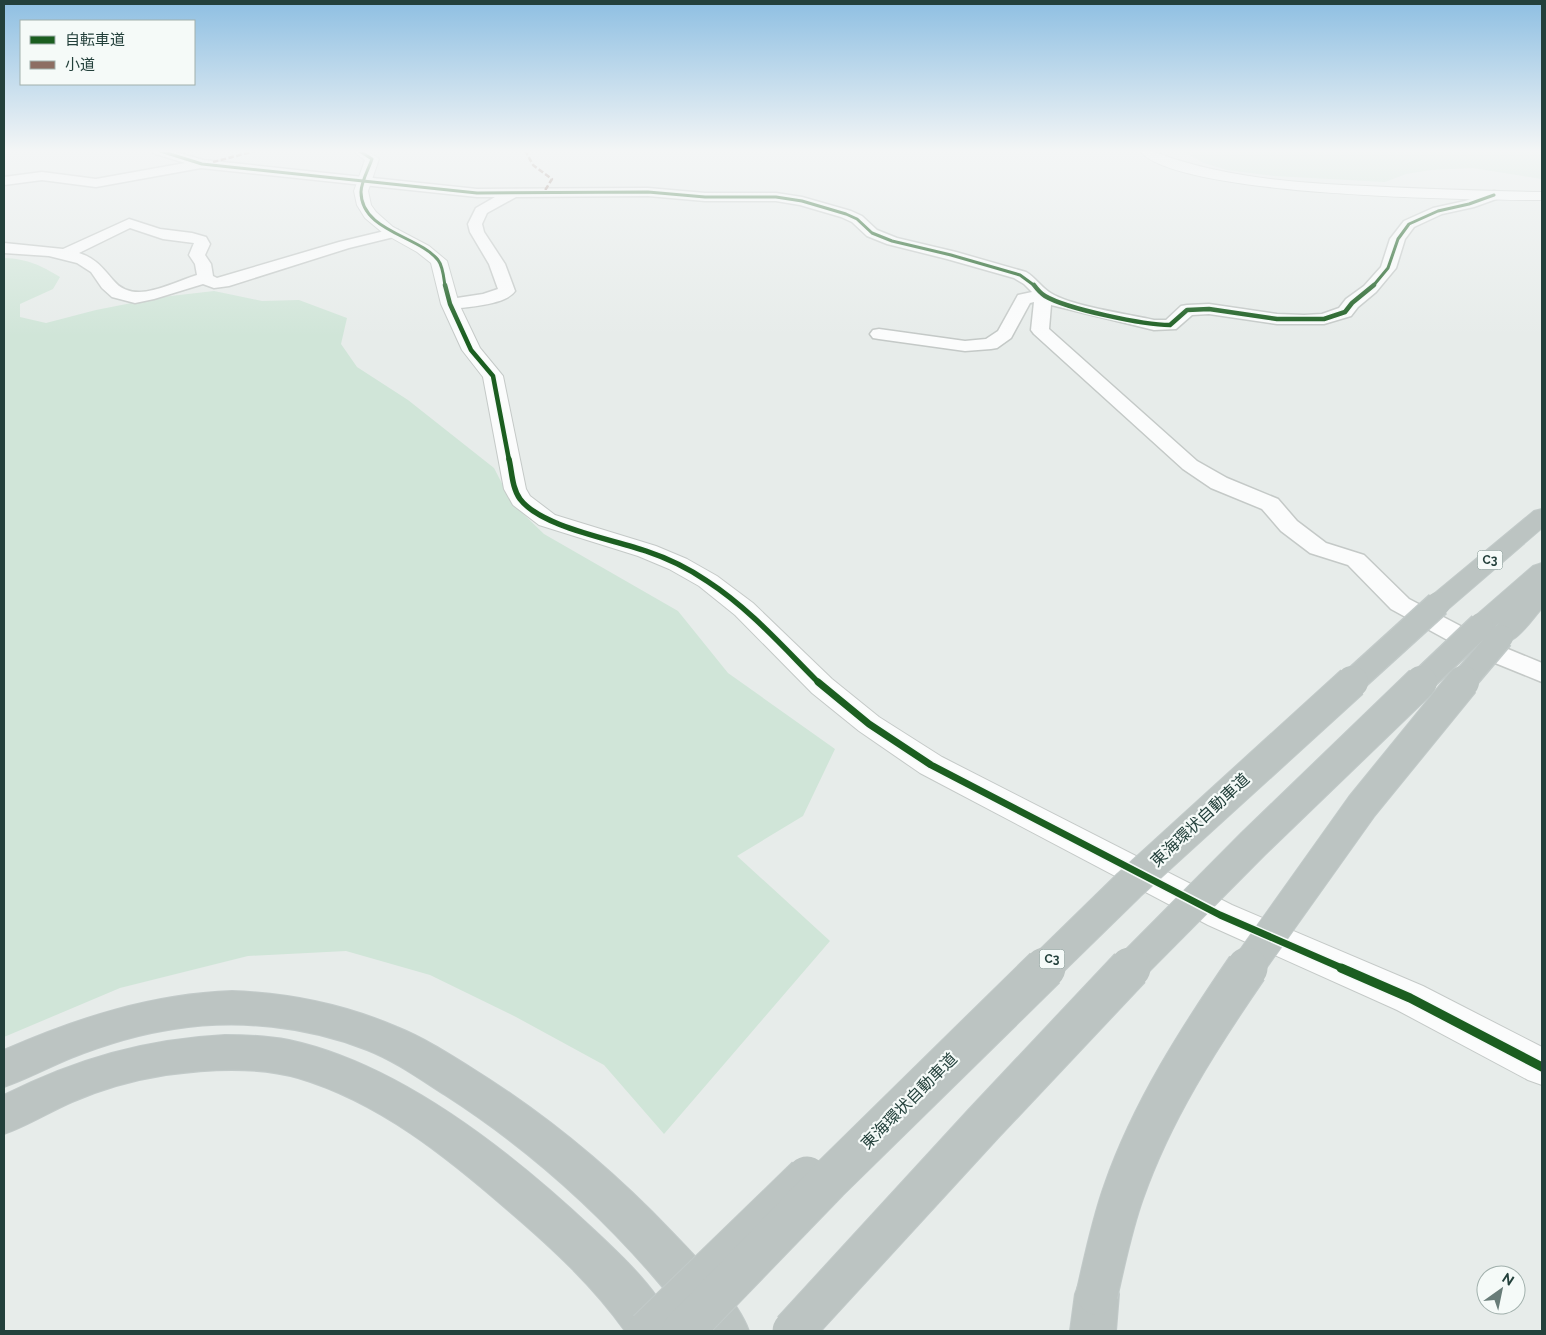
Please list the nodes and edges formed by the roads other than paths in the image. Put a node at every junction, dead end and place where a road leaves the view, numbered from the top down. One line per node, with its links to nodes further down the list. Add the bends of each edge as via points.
1 (368, 212): 5 (street)
2 (480, 212): 10 (street, via 475,224 477,232 497,264 507,291 486,299)
3 (840, 212): 9 (street, via 857,218 872,233 892,241 951,254 1020,275)
4 (1435, 212): 9 (street, via 1409,224 1398,239 1388,268 1370,289 1345,312 1324,319 1277,319 1208,309 1187,310 1170,325 1154,325 1062,304)
5 (393, 233): 8 (street, via 223,283); 10 (street, via 438,261)
6 (4, 248): 7 (street)
7 (66, 254): 8 (street, via 90,263 108,287 136,298); 8 (street, via 129,223 152,232 201,240 197,256 203,264)
8 (205, 278)
9 (1043, 295): 11 (street, via 1024,300 1005,334 991,344 964,346); 16 (street, via 1040,330 1190,464 1219,483 1270,504 1288,526 1318,548 1356,560 1400,604 1482,648)
10 (450, 304): 18 (street, via 471,350 493,376 515,489 521,500 547,520 647,552 708,581 744,609 822,686 869,724 931,765 1220,915 1410,998)
11 (879, 334)
12 (1542, 516): 17 (highway, 東海環状自動車道 / C3, bridge, via 1438,604)
13 (1542, 571): 15 (highway)
14 (1542, 593): 15 (highway)
15 (1491, 631): 21 (highway, bridge, via 1320,863 1209,1022 1177,1076 1128,1178 1110,1233); 26 (highway, bridge, via 1293,805 1178,919)
16 (1542, 673)
17 (1129, 885): 22 (highway, bridge, via 1053,949 836,1149); 24 (highway, 東海環状自動車道 / C3, bridge, via 835,1174)
18 (1542, 1067)
19 (4, 1069): 25 (highway, via 59,1044 124,1023 176,1012 232,1008 279,1010 326,1020 376,1036 475,1091 532,1131 590,1179 644,1232)
20 (4, 1115): 23 (highway, via 91,1076 144,1060 197,1053 248,1053 296,1059 341,1075 389,1098 438,1128 542,1212 597,1264)
21 (1095, 1313)
22 (648, 1331)
23 (653, 1331)
24 (683, 1331)
25 (726, 1331)
26 (793, 1331)

